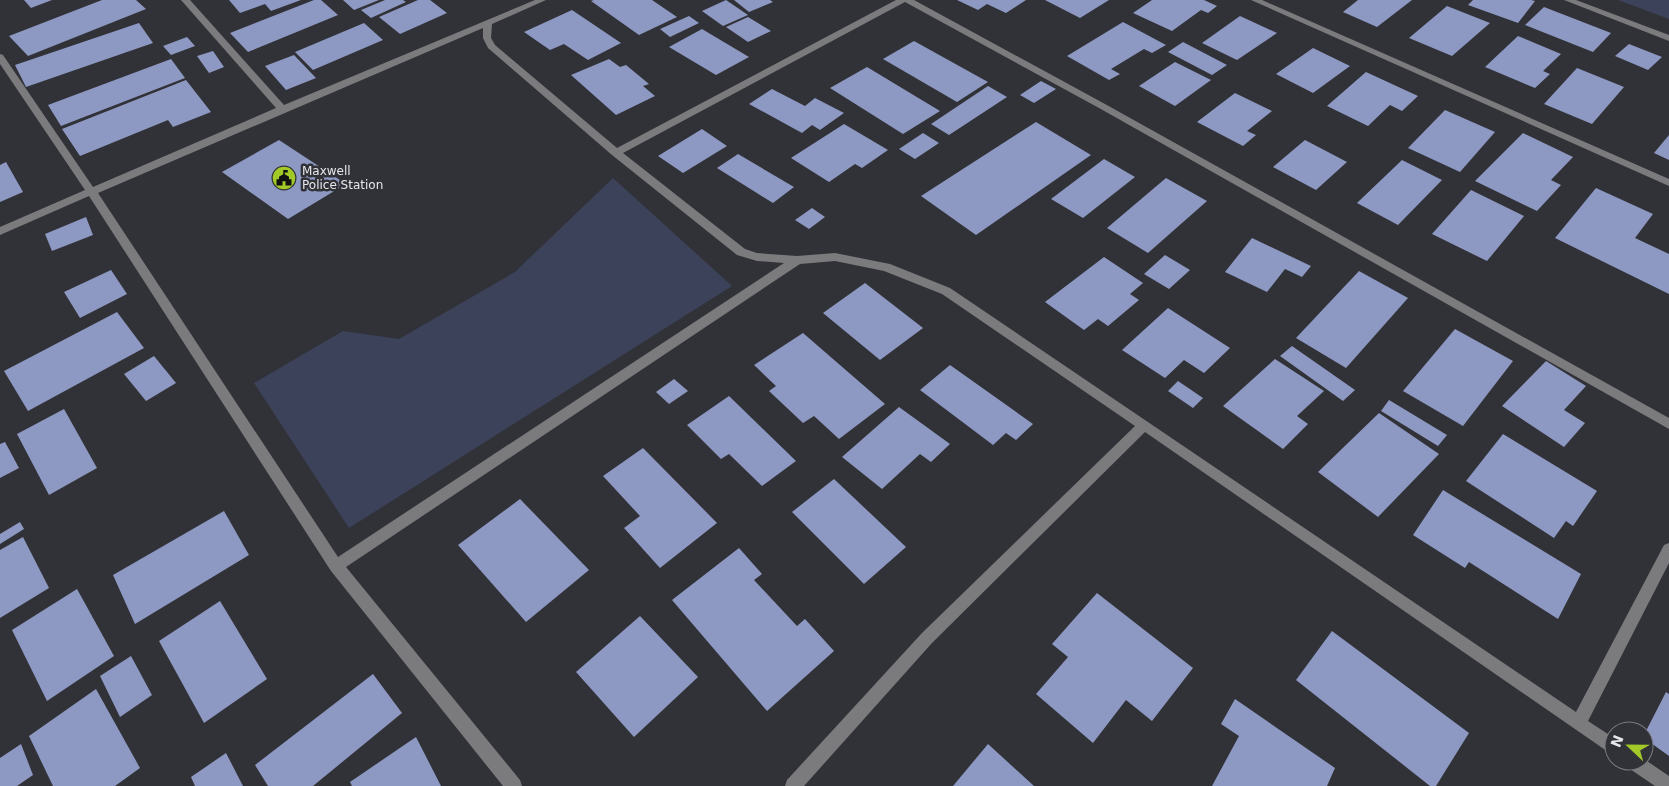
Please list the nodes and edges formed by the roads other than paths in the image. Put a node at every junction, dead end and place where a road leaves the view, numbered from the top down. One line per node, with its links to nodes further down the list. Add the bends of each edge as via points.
1 (185, 0): 10 (street)
2 (902, 0): 11 (street)
3 (908, 0): 16 (street)
4 (1255, 0): 12 (street)
5 (1568, 0): 8 (street)
6 (536, 1): 7 (street)
7 (488, 24): 10 (street); 11 (street, via 487,38 491,46)
8 (1669, 38)
9 (0, 57): 13 (street)
10 (282, 109): 13 (street)
11 (616, 153): 15 (street, via 741,252 757,257)
12 (1669, 183)
13 (91, 190): 14 (street); 19 (street)
14 (0, 231)
15 (797, 260): 17 (street, via 834,257 886,267 946,292); 19 (street)
16 (1669, 424)
17 (1144, 425): 20 (street); 24 (street, via 927,638)
18 (1669, 549): 20 (street)
19 (336, 566): 23 (street)
20 (1579, 724): 21 (street)
21 (1604, 741)
22 (1647, 771): 25 (street)
23 (514, 786)
24 (793, 786)
25 (1669, 786)

